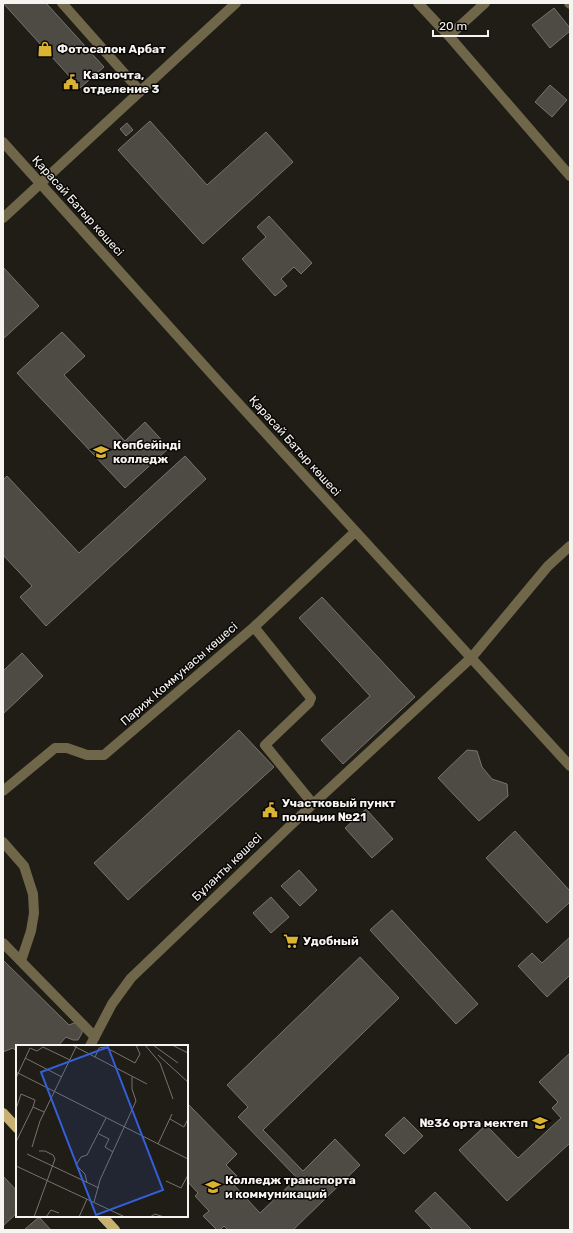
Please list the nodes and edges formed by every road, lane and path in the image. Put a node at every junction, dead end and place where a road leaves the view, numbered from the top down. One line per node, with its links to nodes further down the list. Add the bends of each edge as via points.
1 (62, 3): 6 (street)
2 (236, 3): 6 (street)
3 (418, 3): 5 (street)
4 (485, 3): 5 (street)
5 (449, 36): 8 (street)
6 (140, 91): 9 (street)
7 (3, 142): 9 (street, Қарасай Батыр көшесі)
8 (570, 176)
9 (40, 184): 10 (street); 11 (street, Қарасай Батыр көшесі)
10 (3, 218)
11 (355, 532): 13 (street, Париж Коммунасы көшесі); 14 (street, Қарасай Батыр көшесі)
12 (570, 546): 14 (street, Бұланты көшесі, via 548,566)
13 (254, 627): 16 (street, Париж Коммунасы көшесі, via 104,755 87,755 67,748 55,748); 17 (street, via 311,698 309,704 265,745)
14 (472, 657): 15 (street, Қарасай Батыр көшесі); 17 (street, Бұланты көшесі)
15 (570, 766)
16 (3, 791)
17 (313, 804): 21 (street, Бұланты көшесі, via 131,978 112,1004)
18 (3, 842): 20 (street, via 24,866 33,894 34,913 31,931)
19 (3, 942): 20 (street)
20 (21, 961): 21 (street)
21 (93, 1042)
22 (3, 1113): 23 (main road)
23 (16, 1127)
24 (103, 1217): 25 (main road)
25 (115, 1230)

